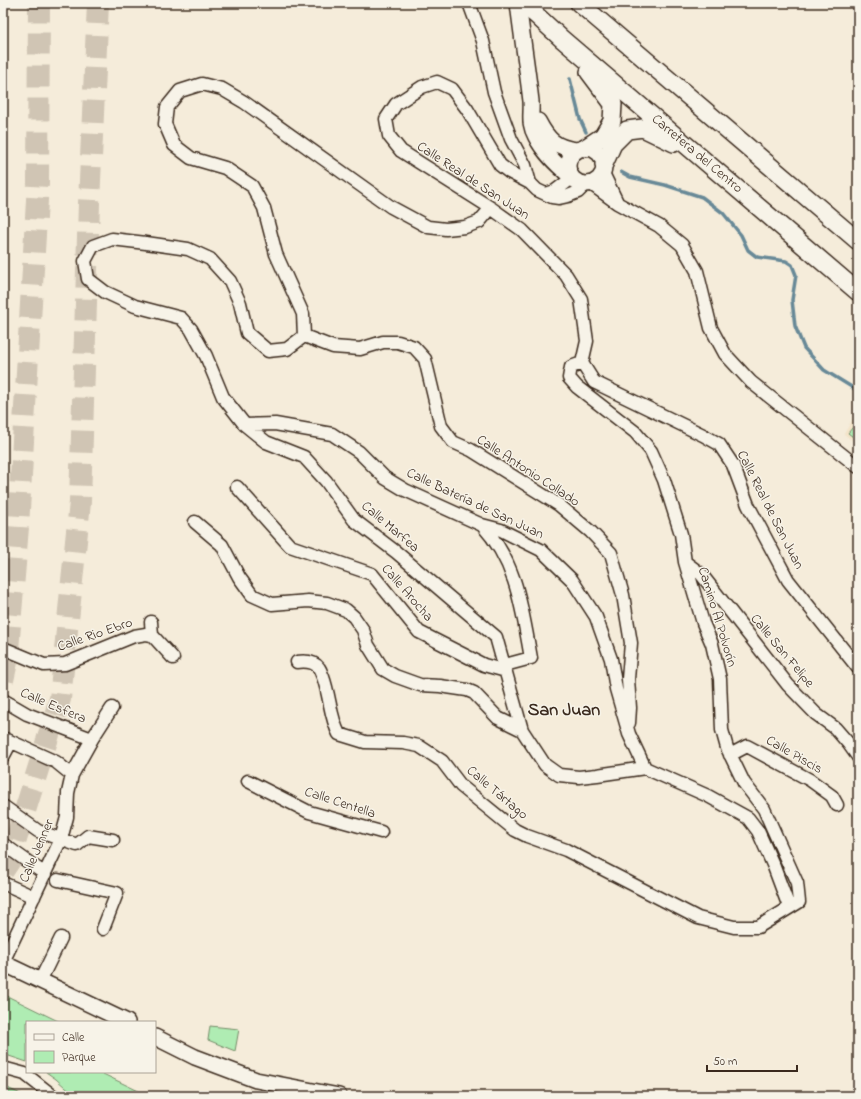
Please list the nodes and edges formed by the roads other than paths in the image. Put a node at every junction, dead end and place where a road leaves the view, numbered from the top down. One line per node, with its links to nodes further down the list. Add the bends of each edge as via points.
1 (469, 3): 11 (street, via 483,41 494,92)
2 (518, 3): 6 (street)
3 (522, 3): 5 (main road, Carretera del Centro)
4 (579, 3): 16 (main road)
5 (562, 39): 7 (main road, via 613,104 612,121 602,136); 8 (main road, Carretera del Centro)
6 (531, 102): 7 (street, via 546,136 566,149); 10 (street, via 530,122 536,137 558,166)
7 (581, 149): 9 (street, via 594,150 601,155); 10 (street, via 570,156 568,170)
8 (697, 154): 9 (main road, via 643,128 627,130 613,144); 17 (main road, Carretera del Centro)
9 (604, 168): 12 (street, via 597,181); 14 (street)
10 (571, 177): 12 (street, via 579,183); 13 (street, Calle Real de San Juan, via 555,191)
11 (530, 183): 13 (street, Calle Real de San Juan); 15 (street, Calle Real de San Juan, via 500,165 467,109 452,89 437,82 422,87 396,104 386,119 389,136 401,151)
12 (588, 184): 13 (street, Calle Real de San Juan, via 568,196 559,198); 14 (street)
13 (546, 194)
14 (617, 203): 21 (street, via 659,226 682,246 697,271 711,328 725,354 751,382)
15 (491, 208): 18 (street, via 479,222 465,227 428,227 391,206 222,89 202,84 180,91 167,107 165,124 174,145 191,158 225,168 252,186 264,208 276,254 303,314); 19 (street, Calle Real de San Juan, via 522,230 566,275 581,299 587,341)
16 (858, 241)
17 (858, 292)
18 (304, 336): 20 (street, Calle Marfea, via 287,349 268,350 247,333 240,303 230,281 210,259 188,249 112,239 93,246 85,261 88,279 105,292 135,306 181,318 191,329 206,356 223,398); 36 (street, Calle Antonio Collado, via 333,347 360,349 383,342 398,342 414,347 426,359 441,426 453,442 471,450 559,505 612,553 623,595 631,643 628,679)
19 (582, 363): 25 (street, Camino Al Polvorín, via 571,367 569,378 577,388 635,432 650,450 664,480); 32 (street, Calle Real de San Juan, via 594,382 719,444 733,465 748,505 788,580)
20 (245, 425): 24 (street, Calle Batería de San Juan, via 275,424 332,434 359,452 385,478 404,490); 31 (street, Calle Marfea, via 266,442 304,457 326,481 354,520 396,552 496,637)
21 (858, 467)
22 (237, 487): 31 (street, Calle Arocha, via 290,546 372,574 419,632 484,665)
23 (195, 522): 35 (street, via 222,545 252,595 272,604 308,601 328,603 342,608 354,617 363,630 368,645 383,668 395,676 420,685 474,693 498,718)
24 (482, 525): 31 (street, via 493,536 517,587 531,658); 36 (street, Calle Batería de San Juan, via 501,530 541,550 572,580 596,617 611,660)
25 (685, 562): 39 (street, Camino Al Polvorín, via 712,644 720,678 722,730); 41 (street, Calle San Felipe, via 701,574 788,685 816,714 835,728)
26 (151, 622): 27 (street)
27 (152, 635): 28 (street, Calle Rio Ebro, via 134,636 65,664 44,665); 29 (street)
28 (3, 648)
29 (172, 658)
30 (297, 662): 55 (street, Calle Tártago, via 306,661 319,668 339,734 365,742 419,746 442,761 461,786 515,830 527,836 566,850 698,918 734,927 758,927)
31 (505, 668): 35 (street, Calle Marfea)
32 (858, 668)
33 (3, 700): 37 (street, Calle Esfera, via 27,714)
34 (112, 708): 37 (street, Calle Jenner)
35 (522, 730): 42 (street, via 545,766 559,775 579,777)
36 (629, 734): 42 (street, Calle Batería de San Juan)
37 (92, 739): 43 (street, Calle Jenner)
38 (7, 740): 40 (street); 43 (street, via 56,762)
39 (730, 755): 45 (street, Calle Piscis, via 748,746 759,751 810,780 832,796); 55 (street, Camino Al Polvorín, via 744,783 764,809 797,883 800,902)
40 (3, 757)
41 (858, 757)
42 (645, 768): 55 (street, via 703,793 748,818 758,831)
43 (72, 775): 48 (street, Calle Jenner, via 67,817)
44 (248, 781): 47 (street, Calle Centella, via 309,812)
45 (837, 805)
46 (4, 808): 48 (street, via 38,832)
47 (381, 832)
48 (61, 840): 49 (street, via 78,845 88,836); 51 (street, Calle Jenner)
49 (113, 840)
50 (3, 844): 51 (street)
51 (45, 874): 54 (street, Calle Jenner)
52 (58, 880): 56 (street, via 117,893)
53 (3, 883): 54 (street)
54 (34, 897): 58 (street, Calle Jenner)
55 (789, 907)
56 (103, 930)
57 (61, 938): 59 (street)
58 (3, 962): 59 (street)
59 (40, 981): 60 (street)
60 (125, 1021)
61 (156, 1038): 64 (street, via 195,1057 256,1080)
62 (3, 1068): 63 (street, via 24,1074)
63 (53, 1096)
64 (339, 1096)

